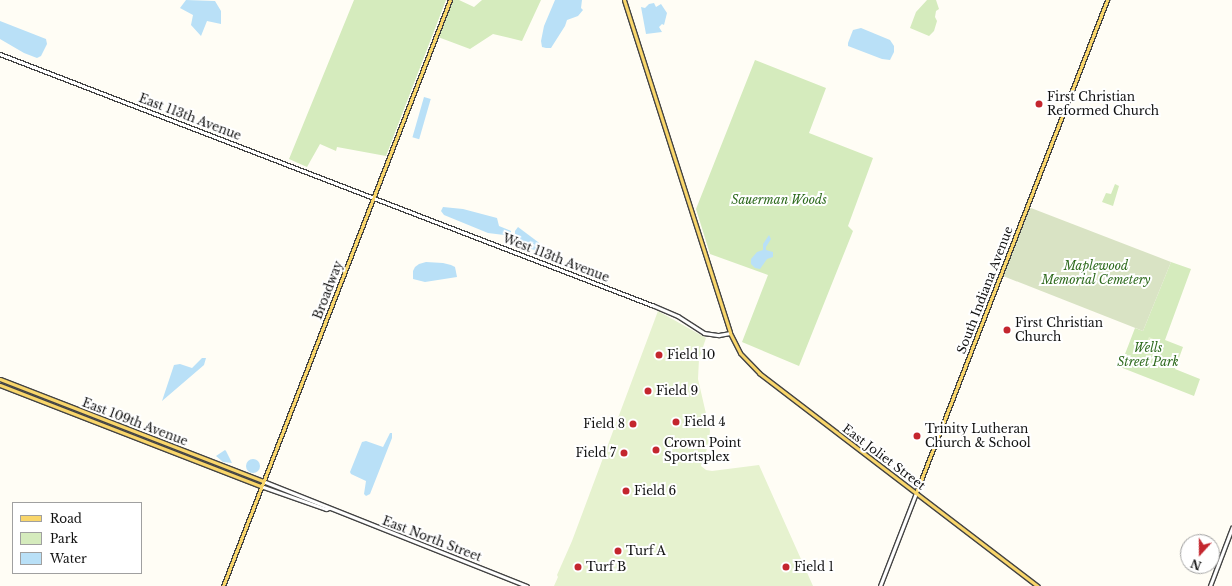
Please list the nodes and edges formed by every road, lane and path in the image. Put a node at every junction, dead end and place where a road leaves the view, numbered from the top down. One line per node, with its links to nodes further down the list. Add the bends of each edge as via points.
1 (450, 0): 5 (main road, Broadway)
2 (624, 0): 6 (main road, East Joliet Street)
3 (1107, 0): 11 (main road, South Indiana Avenue)
4 (0, 54): 5 (street, East 113th Avenue)
5 (373, 197): 6 (street, West 113th Avenue, via 678,316 704,333); 9 (main road, Broadway)
6 (730, 333): 11 (main road, East Joliet Street, via 740,353 759,373)
7 (0, 379): 9 (main road, East 109th Avenue)
8 (0, 385): 10 (main road, East 109th Avenue)
9 (263, 481): 10 (main road, Broadway); 12 (street, East North Street)
10 (261, 486): 12 (street, East North Street); 14 (main road, Broadway)
11 (916, 493): 16 (street, South Indiana Avenue); 17 (main road, East Joliet Street)
12 (329, 508): 15 (street, East North Street)
13 (1232, 528): 18 (street)
14 (223, 586)
15 (527, 586)
16 (880, 586)
17 (1038, 586)
18 (1210, 586)

